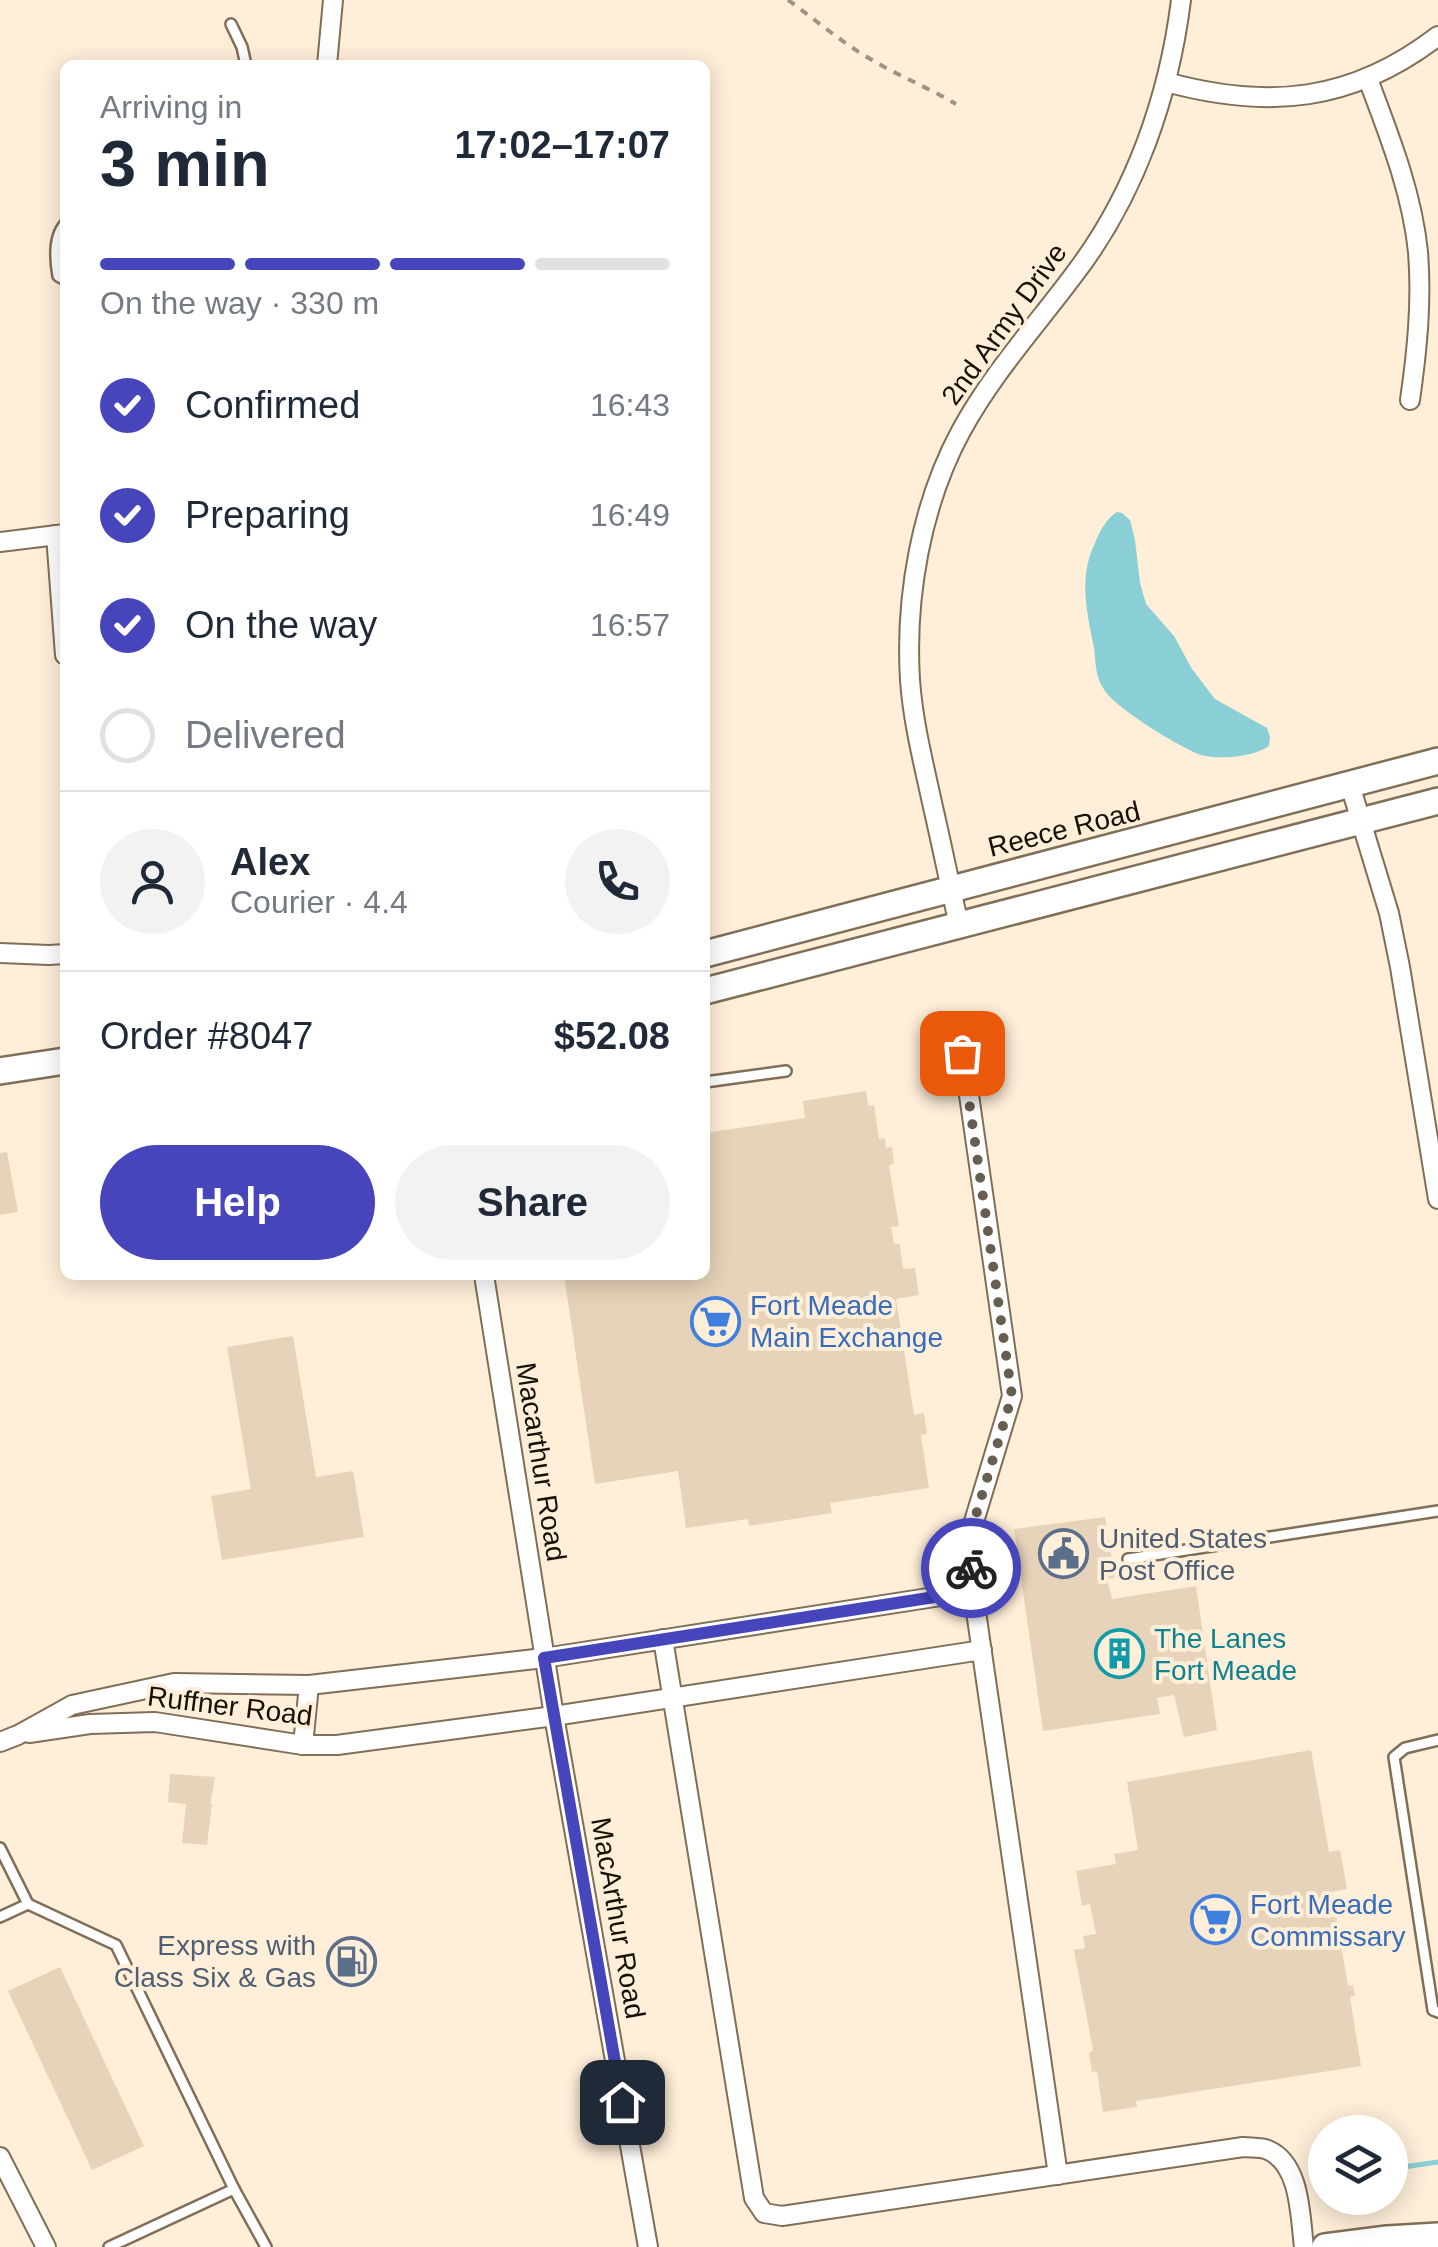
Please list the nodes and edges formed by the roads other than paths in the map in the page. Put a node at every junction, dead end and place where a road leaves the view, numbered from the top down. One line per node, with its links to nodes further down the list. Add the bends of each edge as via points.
1 (332, 0): 6 (street)
2 (1181, 0): 8 (street, 2nd Army Drive)
3 (230, 24): 5 (lane)
4 (1438, 36): 7 (street)
5 (245, 60)
6 (327, 60)
7 (1368, 79): 8 (street, via 1264,99); 11 (street, via 1394,150 1418,251)
8 (1166, 82): 18 (street, 2nd Army Drive, via 1130,180 1097,242 998,369 959,434 932,504 911,604 910,680)
9 (60, 230): 10 (lane)
10 (60, 277)
11 (1410, 400)
12 (60, 535): 13 (street)
13 (0, 542)
14 (1438, 761): 15 (street, Reece Road)
15 (1350, 785): 17 (street); 18 (street, Reece Road)
16 (1438, 801): 17 (street)
17 (1361, 822): 19 (street); 29 (street, via 1400,967)
18 (950, 889): 19 (street, 2nd Army Drive); 21 (street, Reece Road)
19 (958, 925): 23 (street)
20 (0, 953): 22 (street)
21 (710, 953)
22 (60, 955)
23 (710, 990)
24 (962, 1053): 33 (street, via 1012,1396 969,1538)
25 (60, 1062): 26 (street)
26 (0, 1071)
27 (786, 1071): 28 (lane)
28 (710, 1081)
29 (1438, 1199)
30 (485, 1280): 36 (street, Macarthur Road)
31 (1438, 1510): 32 (lane)
32 (1128, 1559)
33 (973, 1591): 34 (street, Ruffner Road); 35 (street)
34 (663, 1639): 36 (street, Ruffner Road); 39 (street)
35 (982, 1650): 39 (street, Ruffner Road); 51 (street)
36 (544, 1658): 37 (street, Ruffner Road); 40 (street, MacArthur Road)
37 (309, 1685): 38 (street, Ruffner Road); 45 (street)
38 (157, 1686): 41 (street); 42 (street, Ruffner Road, via 72,1705)
39 (672, 1698): 40 (street, Ruffner Road); 51 (street, via 754,2198 764,2213 782,2216)
40 (554, 1716): 45 (street, Ruffner Road); 57 (street, MacArthur Road)
41 (155, 1722): 42 (street, Ruffner Road); 45 (street, Ruffner Road)
42 (18, 1735): 44 (street, Ruffner Road)
43 (1438, 1740): 49 (lane, via 1394,1757)
44 (0, 1742)
45 (303, 1745)
46 (0, 1848): 47 (lane)
47 (28, 1904): 48 (lane); 52 (lane, via 116,1945)
48 (0, 1917)
49 (1438, 2012)
50 (0, 2157): 54 (street)
51 (1058, 2176): 58 (street, via 1243,2147 1267,2149 1285,2162 1294,2184)
52 (234, 2190): 55 (lane); 56 (lane)
53 (1438, 2236): 59 (street)
54 (46, 2247)
55 (109, 2247)
56 (266, 2247)
57 (648, 2247)
58 (1304, 2247)
59 (1325, 2247)

